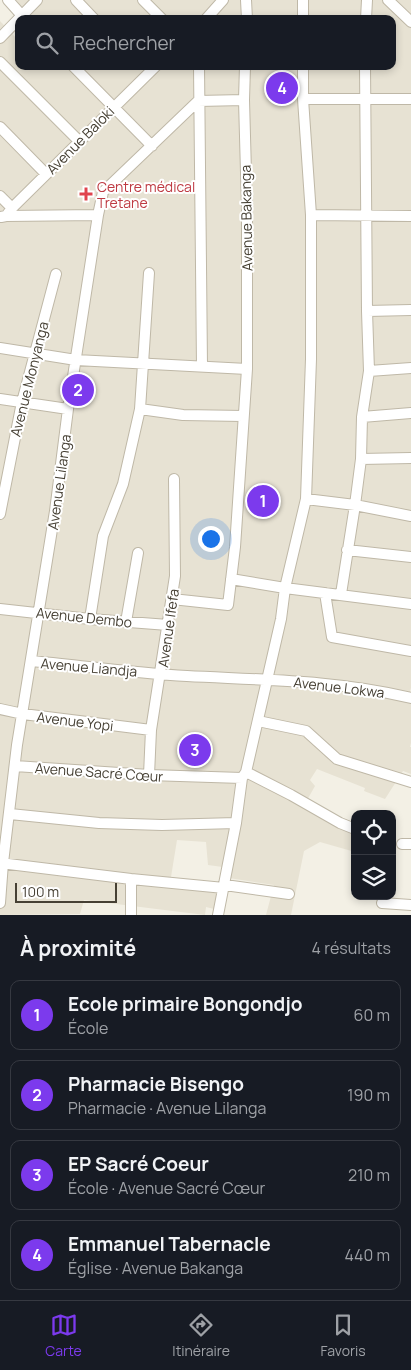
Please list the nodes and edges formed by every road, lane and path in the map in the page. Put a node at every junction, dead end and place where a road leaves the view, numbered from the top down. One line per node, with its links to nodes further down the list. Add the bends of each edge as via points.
1 (8, 0): 10 (street)
2 (37, 0): 11 (street)
3 (76, 0): 12 (street)
4 (143, 0): 13 (street)
5 (246, 0): 15 (street)
6 (303, 0): 16 (street)
7 (367, 0): 17 (street)
8 (388, 0): 18 (street)
9 (217, 2): 14 (street)
10 (21, 15)
11 (25, 15)
12 (90, 15)
13 (158, 15)
14 (209, 15)
15 (247, 15)
16 (303, 15)
17 (366, 15)
18 (411, 22)
19 (15, 24): 20 (street)
20 (0, 38)
21 (0, 62): 35 (street)
22 (76, 70): 33 (street)
23 (144, 70): 33 (street, Avenue Baloki)
24 (198, 70): 32 (street)
25 (245, 70): 31 (street, Avenue Bakanga)
26 (303, 70): 28 (street)
27 (365, 70): 29 (street)
28 (304, 98): 29 (street); 41 (street)
29 (364, 99): 30 (street); 42 (street)
30 (411, 99)
31 (244, 100): 32 (street); 54 (street, Avenue Bakanga)
32 (198, 101): 36 (street, Avenue Lilanga); 52 (street)
33 (114, 107): 35 (street, Avenue Baloki); 36 (street)
34 (0, 127): 37 (street)
35 (79, 141): 37 (street, Avenue Baloki)
36 (152, 146): 40 (street, Avenue Lilanga, via 104,192)
37 (46, 174): 39 (street, Avenue Baloki)
38 (0, 196): 39 (street)
39 (6, 214): 40 (street)
40 (98, 215): 50 (street, Avenue Lilanga)
41 (312, 215): 42 (street); 66 (street)
42 (366, 215): 43 (street); 46 (street)
43 (411, 216)
44 (149, 273): 51 (street)
45 (56, 274): 49 (street, Avenue Monyanga)
46 (367, 310): 47 (street); 55 (street)
47 (411, 310)
48 (0, 348): 49 (street)
49 (35, 353): 50 (street); 57 (street, Avenue Monyanga)
50 (76, 360): 51 (street); 58 (street, Avenue Lilanga)
51 (144, 362): 52 (street); 59 (street)
52 (202, 366): 54 (street)
53 (411, 368): 55 (street)
54 (247, 369): 61 (street, Avenue Bakanga)
55 (369, 371): 62 (street)
56 (0, 399): 57 (street)
57 (22, 402): 58 (street); 68 (street, Avenue Monyanga)
58 (68, 409): 80 (street, Avenue Lilanga)
59 (140, 409): 61 (street, via 184,415); 81 (street, via 123,484 103,536)
60 (411, 413): 62 (street)
61 (243, 416): 73 (street, Avenue Bakanga)
62 (362, 417): 64 (street)
63 (411, 458): 64 (street)
64 (361, 459): 67 (street)
65 (174, 479): 77 (street, Avenue Ifefa, via 175,576)
66 (306, 499): 67 (street); 74 (street)
67 (355, 505): 69 (street); 70 (street)
68 (0, 514)
69 (411, 516)
70 (347, 550): 72 (street); 76 (street)
71 (138, 553): 82 (street)
72 (411, 557)
73 (231, 579): 74 (street); 77 (street, Avenue Bakanga, via 228,605)
74 (285, 588): 75 (street); 87 (street)
75 (325, 593): 76 (street); 84 (street, via 332,637)
76 (341, 594): 78 (street)
77 (172, 599): 83 (street, Avenue Ifefa)
78 (411, 604)
79 (0, 609): 80 (street, Avenue Dembo)
80 (39, 612): 81 (street, Avenue Dembo); 85 (street, Avenue Lilanga)
81 (90, 619): 82 (street, Avenue Dembo)
82 (126, 622): 83 (street, Avenue Dembo)
83 (168, 625): 86 (street, Avenue Ifefa)
84 (411, 651)
85 (32, 662): 86 (street, Avenue Liandja); 90 (street, Avenue Lilanga)
86 (161, 674): 87 (street, Avenue Liandja); 92 (street, Avenue Ifefa)
87 (267, 679): 88 (street, Avenue Lokwa, via 384,691); 91 (street)
88 (411, 698)
89 (0, 709): 90 (street, Avenue Yopi)
90 (23, 714): 92 (street, Avenue Yopi); 93 (street, Avenue Lilanga)
91 (258, 720): 95 (street); 96 (street, via 306,731 337,759)
92 (151, 730): 94 (street, Avenue Ifefa)
93 (15, 766): 94 (street, Avenue Sacré Cœur); 97 (street, Avenue Lilanga)
94 (149, 775): 95 (street, Avenue Sacré Cœur)
95 (244, 775): 98 (street); 99 (street, via 291,795)
96 (411, 782)
97 (10, 814): 98 (street, via 99,823); 100 (street, Avenue Lilanga)
98 (236, 823): 102 (street)
99 (351, 828)
100 (1, 863): 101 (street); 104 (street, Avenue Lilanga)
101 (132, 879): 102 (street); 107 (street)
102 (225, 886): 103 (street); 108 (street)
103 (289, 894)
104 (0, 903)
105 (382, 903): 106 (street)
106 (411, 905)
107 (131, 915)
108 (218, 915)

